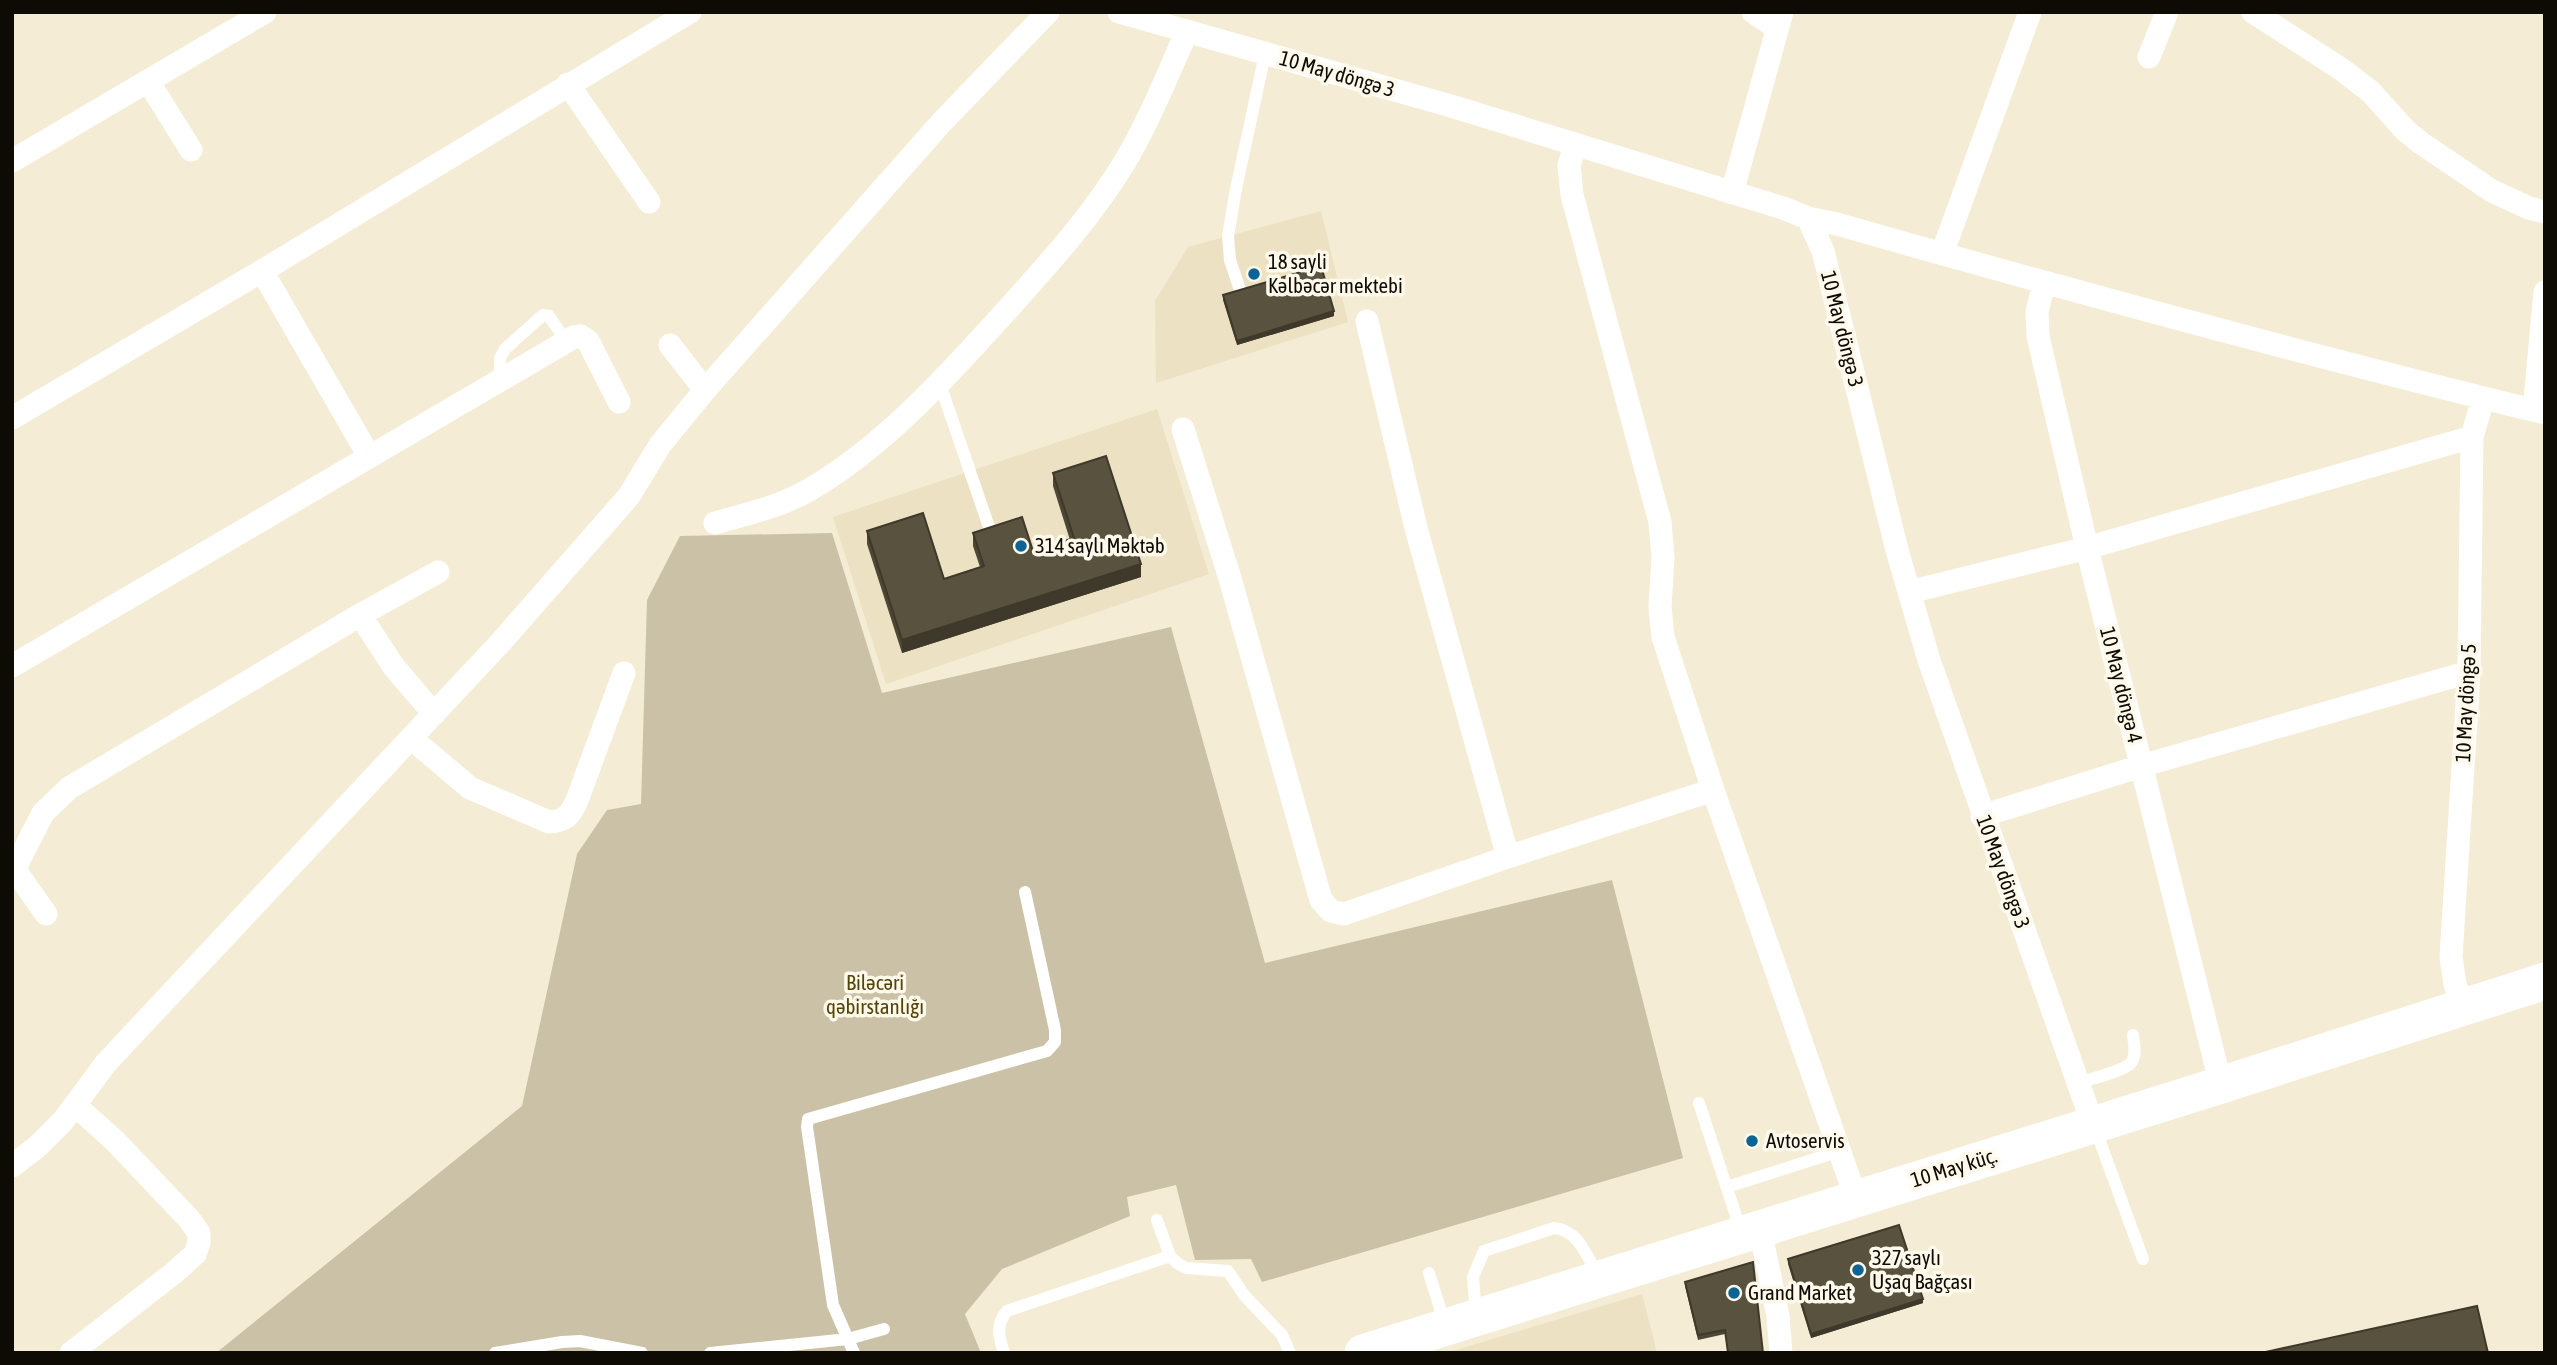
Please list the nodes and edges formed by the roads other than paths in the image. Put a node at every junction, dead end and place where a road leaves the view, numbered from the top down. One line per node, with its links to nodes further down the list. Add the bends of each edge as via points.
1 (265, 12): 13 (street)
2 (690, 12): 14 (street)
3 (1048, 12): 32 (street, via 941,123)
4 (1119, 12): 10 (street, 10 May döngə 3)
5 (1753, 12): 9 (street)
6 (2030, 12): 22 (street)
7 (2166, 12): 12 (street)
8 (2253, 12): 20 (street, via 2371,92 2421,143 2492,191)
9 (1780, 20): 18 (street)
10 (1187, 31): 11 (street, 10 May döngə 3); 31 (street, via 1126,159 1090,213)
11 (1265, 54): 15 (street, 10 May döngə 3); 25 (lane, via 1228,236)
12 (2149, 57)
13 (148, 81): 16 (street); 17 (street)
14 (568, 85): 19 (street); 23 (street)
15 (1575, 146): 18 (street, 10 May döngə 3); 52 (street, via 1569,165 1572,195 1660,522 1663,637)
16 (191, 150)
17 (12, 161)
18 (1732, 193): 21 (street, 10 May döngə 3)
19 (649, 202)
20 (2545, 212)
21 (1808, 218): 22 (street); 44 (street, 10 May döngə 3, via 1823,251)
22 (1942, 254): 24 (street)
23 (262, 271): 36 (street); 39 (street)
24 (2044, 283): 33 (street); 42 (street, 10 May döngə 4, via 2037,312 2038,336)
25 (1239, 288)
26 (2545, 292): 35 (street)
27 (1367, 321): 54 (street, via 1416,528)
28 (566, 341): 30 (street); 30 (lane, via 549,316 543,315 505,349); 34 (street, via 582,336 589,341)
29 (670, 345): 32 (street)
30 (500, 379): 39 (street)
31 (940, 384): 40 (street, via 809,490); 41 (lane)
32 (705, 390): 49 (street, via 666,437 629,496)
33 (2483, 399): 35 (street); 38 (street, 10 May döngə 5)
34 (619, 402)
35 (2539, 412)
36 (12, 418)
37 (1183, 429): 54 (street, via 1321,900 1331,911 1344,914)
38 (2472, 438): 42 (street); 47 (street, 10 May döngə 5)
39 (369, 456): 46 (street)
40 (715, 523)
41 (989, 527)
42 (2087, 548): 44 (street); 51 (street, 10 May döngə 4)
43 (438, 572): 45 (street)
44 (1909, 592): 53 (street, 10 May döngə 3)
45 (360, 615): 49 (street, via 394,667); 55 (street, via 69,788 43,813)
46 (12, 666)
47 (2469, 672): 51 (street); 59 (street, 10 May döngə 5, via 2451,957)
48 (624, 673): 50 (street, via 576,803 562,821 549,822 470,788)
49 (434, 714): 50 (street)
50 (411, 738): 64 (street, via 106,1063)
51 (2141, 766): 53 (street); 62 (street, 10 May döngə 4)
52 (1713, 790): 54 (street); 66 (street)
53 (1982, 816): 61 (street, 10 May döngə 3)
54 (1508, 857)
55 (14, 872): 57 (street)
56 (1025, 892): 78 (lane, via 1055,1030 1055,1042 1047,1051 808,1119 833,1305)
57 (47, 914)
58 (2545, 981): 59 (main road, 10 May küç.)
59 (2463, 1007): 62 (main road, 10 May küç.)
60 (2133, 1035): 61 (lane, via 2132,1062)
61 (2078, 1083): 65 (street, 10 May döngə 3)
62 (2221, 1085): 65 (main road, 10 May küç.)
63 (1699, 1103): 68 (lane)
64 (76, 1106): 67 (street); 80 (street, via 189,1220 199,1233 199,1242 195,1254 175,1272)
65 (2093, 1125): 69 (main road, 10 May küç.); 73 (lane)
66 (1840, 1151): 68 (lane); 69 (street)
67 (12, 1166)
68 (1727, 1187): 71 (lane)
69 (1856, 1198): 71 (main road, 10 May küç.)
70 (1157, 1220): 72 (lane)
71 (1751, 1232): 75 (main road, 10 May küç.); 88 (street, via 1774,1290)
72 (1170, 1256): 85 (lane, via 1007,1311 998,1328); 86 (lane, via 1186,1268 1228,1271 1282,1335)
73 (2143, 1259)
74 (1429, 1273): 76 (lane)
75 (1601, 1280): 76 (main road, 10 May küç.); 76 (lane, via 1574,1235 1554,1228 1485,1251)
76 (1461, 1323): 79 (main road, 10 May küç.)
77 (884, 1329): 78 (lane)
78 (848, 1339): 83 (lane); 84 (lane)
79 (1399, 1347): 87 (main road, 10 May küç.)
80 (71, 1353)
81 (495, 1353): 82 (lane, via 580,1341)
82 (642, 1353)
83 (710, 1353)
84 (854, 1353)
85 (1004, 1353)
86 (1290, 1353)
87 (1363, 1353)
88 (1782, 1353)

